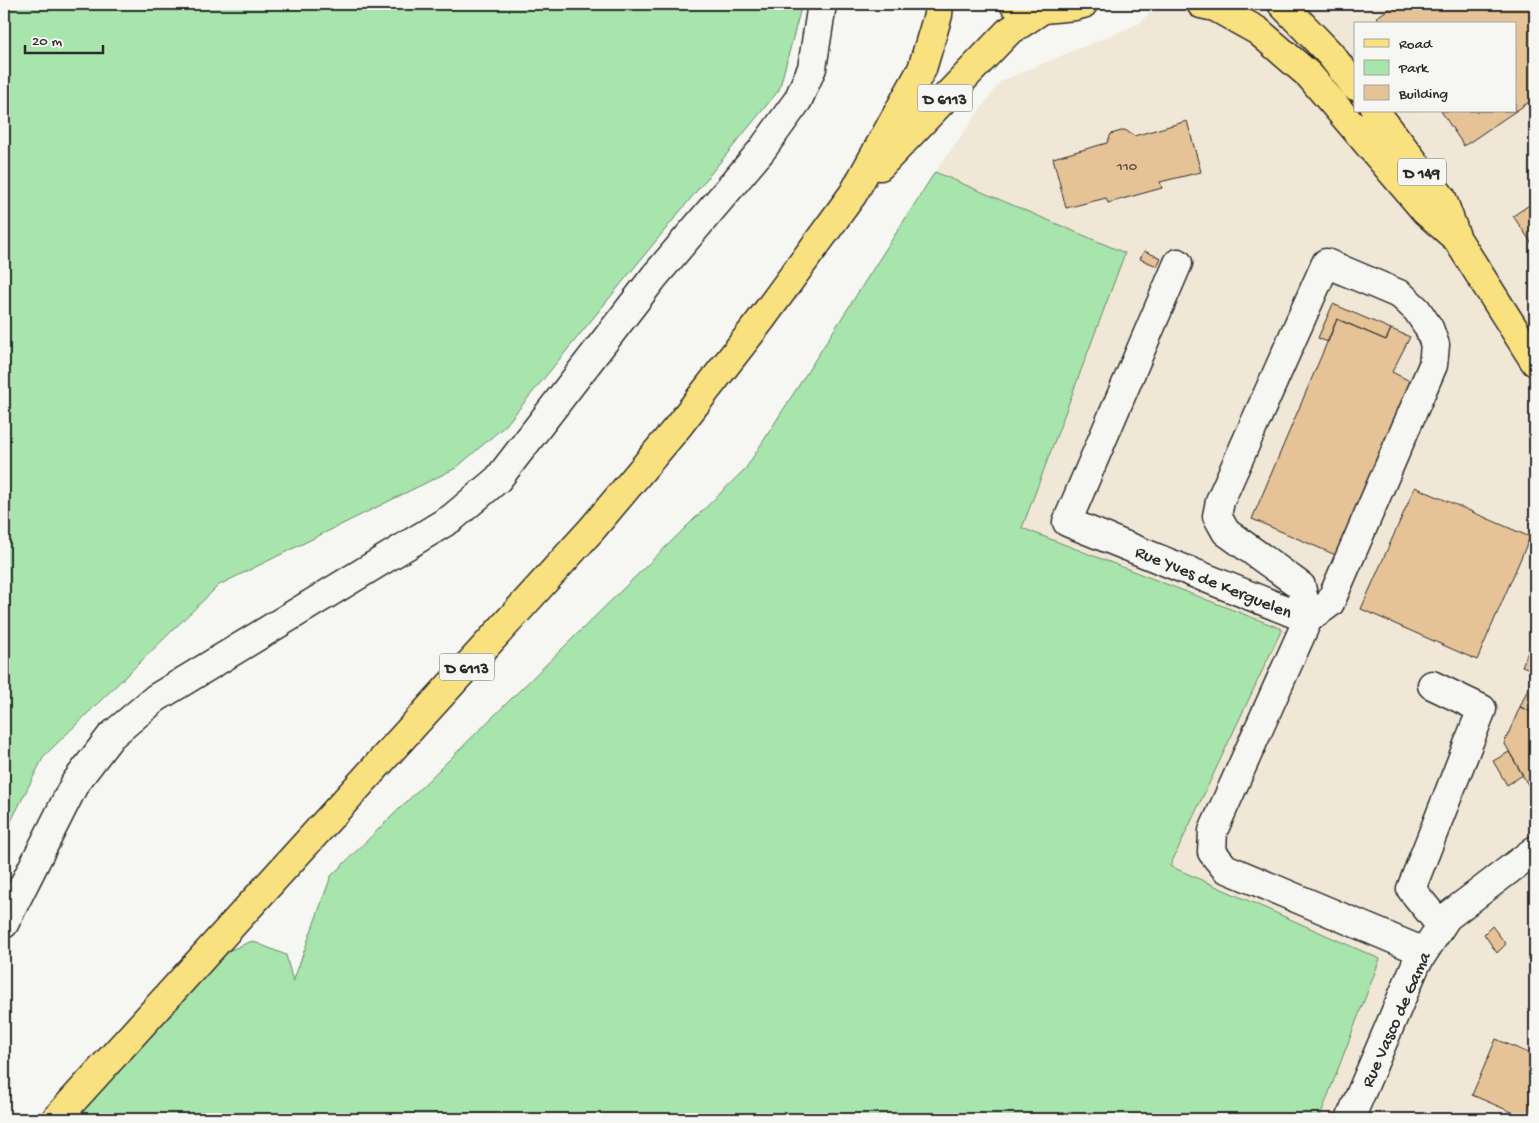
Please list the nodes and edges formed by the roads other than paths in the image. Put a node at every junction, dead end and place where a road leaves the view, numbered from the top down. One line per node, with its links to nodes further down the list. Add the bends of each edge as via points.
1 (822, 4): 17 (street, via 812,68 798,100 761,151 654,277 498,479 452,518 156,698 111,736 75,784)
2 (939, 4): 10 (main road, D 6113, via 922,69)
3 (1014, 4): 7 (main road)
4 (1083, 4): 7 (main road)
5 (1201, 4): 11 (main road, D 149, via 1215,7 1258,31 1309,75 1425,211)
6 (1282, 4): 8 (main road, via 1330,54)
7 (1043, 9): 10 (main road, D 6113, via 1008,32)
8 (1354, 85)
9 (1376, 112): 11 (main road, D 149, via 1442,198)
10 (853, 194): 20 (main road, D 6113, via 676,429 592,529)
11 (1457, 240): 13 (main road, D 149)
12 (1178, 263): 14 (street, Rue Yves de Kerguelen, via 1067,522)
13 (1535, 362)
14 (1308, 619): 14 (street, via 1330,603 1434,365 1435,345 1418,310 1400,295 1326,264 1220,501 1218,516 1226,532 1301,586); 19 (street, Rue Yves de Kerguelen, via 1213,831 1212,852 1224,868)
15 (1432, 685): 18 (street, via 1482,709 1411,889)
16 (1528, 857): 18 (street, Rue Vasco de Gama, via 1447,917)
17 (4, 924)
18 (1441, 926): 19 (street, Rue Vasco de Gama)
19 (1424, 952): 21 (street, Rue Vasco de Gama)
20 (56, 1119)
21 (1350, 1119)

